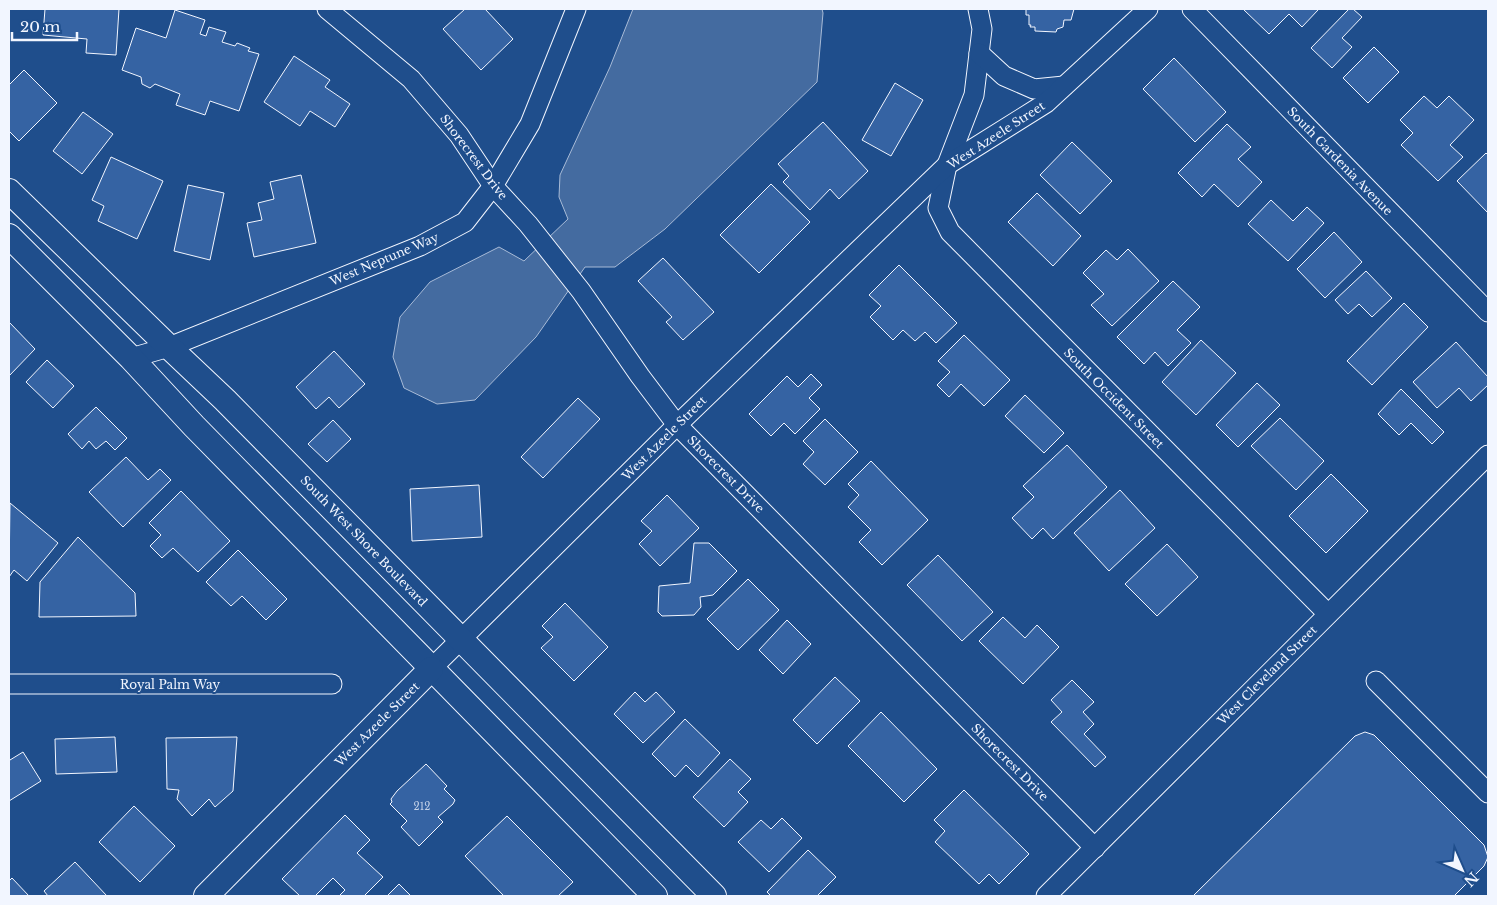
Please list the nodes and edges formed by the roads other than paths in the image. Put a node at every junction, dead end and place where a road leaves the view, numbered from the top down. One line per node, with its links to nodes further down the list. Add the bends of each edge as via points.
1 (326, 9): 9 (street, Shorecrest Drive, via 412,79 459,135)
2 (576, 9): 9 (street, West Neptune Way, via 530,124)
3 (978, 9): 6 (street, South Occident Street, via 982,29)
4 (1148, 9): 7 (street, West Azeele Street)
5 (1192, 9): 12 (street, South Gardenia Avenue)
6 (979, 53): 7 (street, via 1004,76 1034,88); 8 (street, South Occident Street, via 974,96)
7 (1064, 86): 8 (street, West Azeele Street, via 1046,103)
8 (947, 165): 15 (street, West Azeele Street); 17 (street, South Occident Street, via 938,208 950,232)
9 (494, 186): 13 (street, West Neptune Way, via 465,222 420,246); 15 (street, Shorecrest Drive, via 581,290)
10 (9, 191): 13 (street, South West Shore Boulevard)
11 (9, 236): 14 (street)
12 (1488, 312)
13 (168, 347): 14 (street, West Neptune Way); 18 (street, South West Shore Boulevard, via 225,400)
14 (131, 358): 19 (street)
15 (677, 425): 18 (street, West Azeele Street); 24 (street, Shorecrest Drive)
16 (1488, 455): 17 (street, West Cleveland Street)
17 (1328, 614): 24 (street, West Cleveland Street)
18 (461, 640): 19 (street, West Azeele Street); 27 (street, South West Shore Boulevard)
19 (431, 669): 25 (street, West Azeele Street); 26 (street)
20 (1376, 681): 23 (street)
21 (9, 684): 22 (street, Royal Palm Way)
22 (332, 684)
23 (1488, 793)
24 (1095, 848): 28 (street, West Cleveland Street)
25 (216, 893)
26 (655, 896)
27 (714, 896)
28 (1046, 896)

